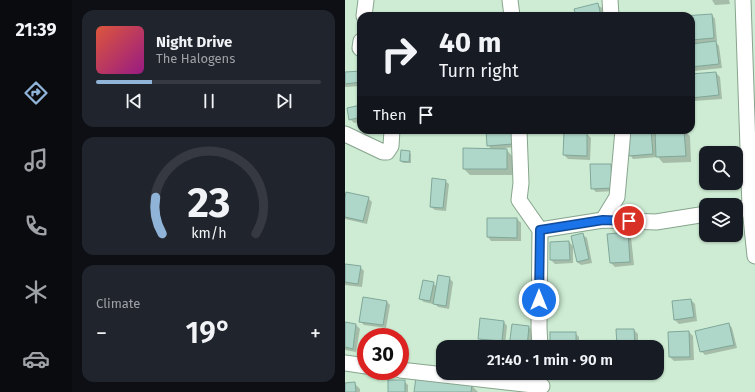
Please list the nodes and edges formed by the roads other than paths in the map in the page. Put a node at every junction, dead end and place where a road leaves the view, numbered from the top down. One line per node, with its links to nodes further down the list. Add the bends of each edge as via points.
1 (366, 0): 5 (street)
2 (510, 0): 6 (street)
3 (610, 0): 7 (street)
4 (743, 0): 8 (street)
5 (364, 12)
6 (512, 12)
7 (611, 12)
8 (750, 90): 13 (street)
9 (345, 134): 10 (street, via 387,152 391,146)
10 (392, 134)
11 (519, 134): 16 (street, via 519,200)
12 (623, 134): 15 (street, via 617,197)
13 (743, 209): 17 (street)
14 (699, 215): 15 (street, via 656,222)
15 (603, 220): 16 (street)
16 (540, 230): 18 (street)
17 (755, 256)
18 (540, 340)
19 (345, 364): 20 (street)
20 (357, 365)
21 (409, 371): 22 (street)
22 (543, 384)

